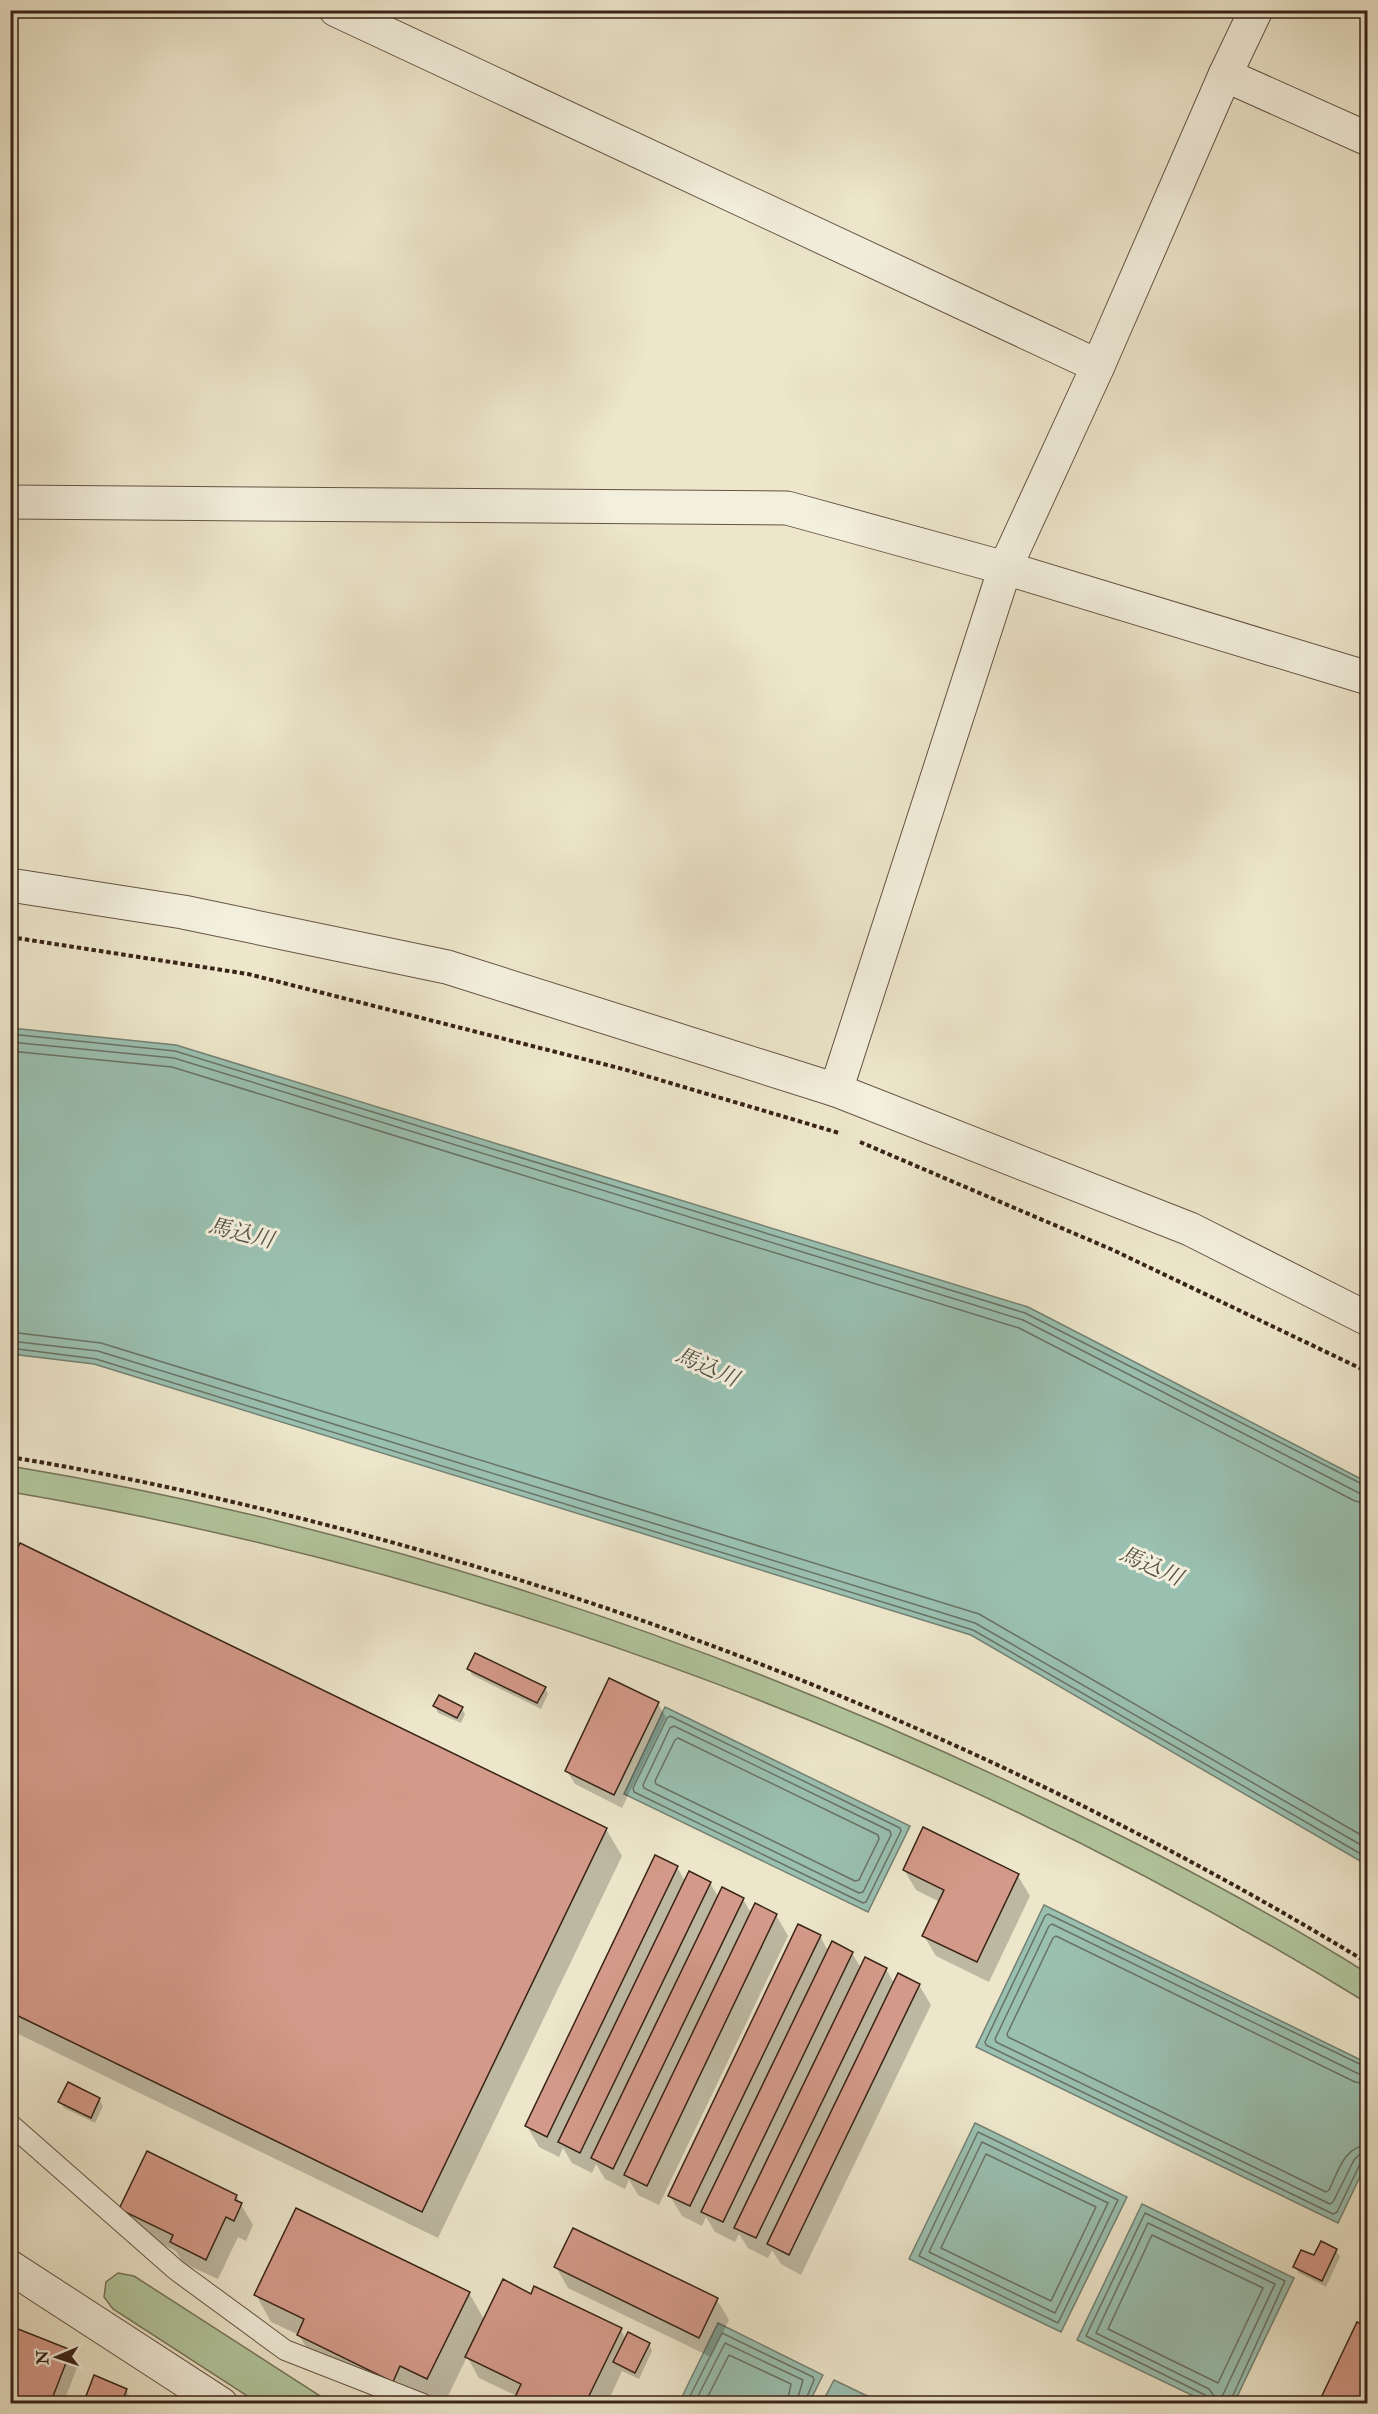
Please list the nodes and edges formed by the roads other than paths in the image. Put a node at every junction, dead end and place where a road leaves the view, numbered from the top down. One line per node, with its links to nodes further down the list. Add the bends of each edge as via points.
1 (336, 10): 5 (street)
2 (1256, 10): 3 (street)
3 (1226, 75): 4 (street); 5 (street)
4 (1368, 139)
5 (1098, 366): 7 (street)
6 (10, 502): 7 (street, via 787,508)
7 (1005, 568): 8 (street); 10 (street)
8 (1368, 678)
9 (10, 885): 10 (street, via 183,912 447,967)
10 (836, 1090): 11 (street, via 1190,1229)
11 (1368, 1319)
12 (10, 2124): 15 (lane, via 176,2270 285,2350)
13 (10, 2267): 14 (street)
14 (221, 2403)
15 (423, 2403)

